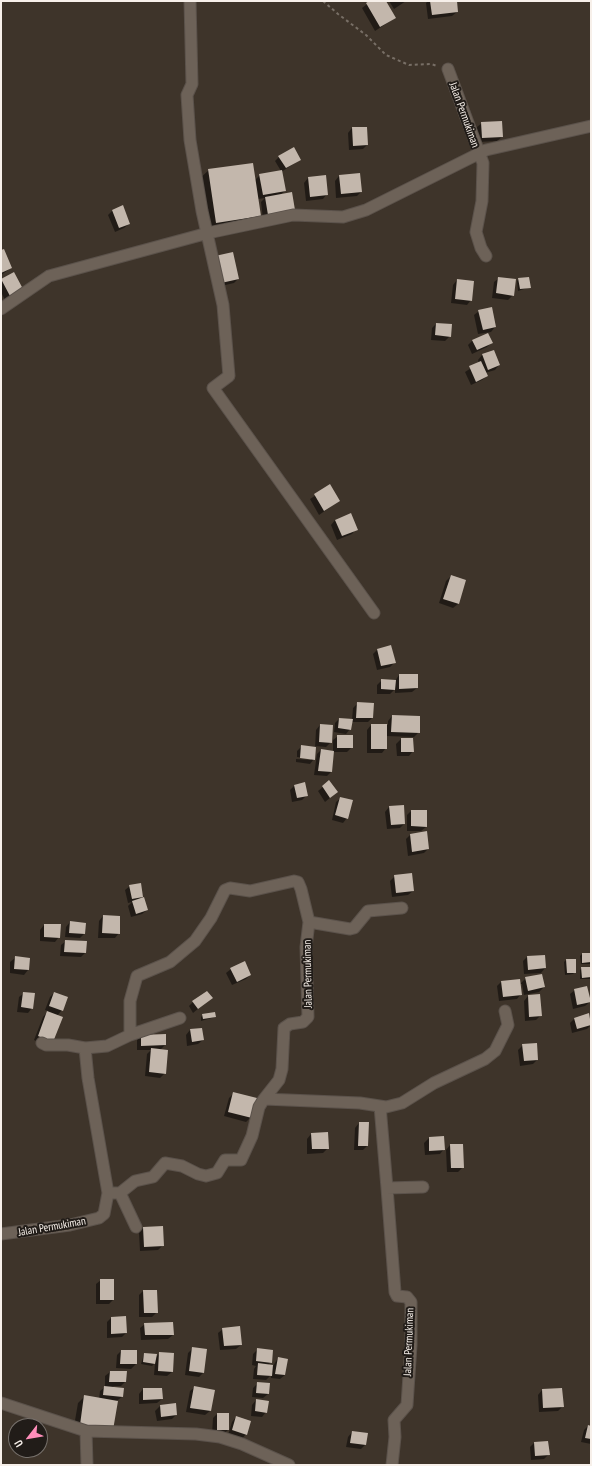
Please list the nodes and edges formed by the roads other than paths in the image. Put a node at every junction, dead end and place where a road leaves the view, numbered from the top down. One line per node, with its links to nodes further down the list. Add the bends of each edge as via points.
1 (190, 1): 5 (street, via 192,84 187,95 187,112)
2 (448, 69): 4 (street, Jalan Permukiman)
3 (591, 127): 4 (street, via 486,150)
4 (478, 154): 5 (street, via 343,217 293,215); 6 (street, Jalan Permukiman, via 483,163 483,188 476,232)
5 (208, 233): 7 (street, via 49,276); 8 (street, via 223,305 229,376 213,388)
6 (486, 256)
7 (1, 309)
8 (374, 613)
9 (402, 908): 10 (street, via 368,910 354,928 350,929)
10 (309, 922): 13 (street, Jalan Permukiman, via 298,882 250,891 230,888 225,890 211,918 195,941 170,962 137,976 130,1001); 16 (street, Jalan Permukiman, via 306,947 308,1018 284,1028 279,1080)
11 (505, 1011): 17 (street, via 508,1025 502,1040 495,1051 485,1059 402,1103 393,1107)
12 (180, 1018): 13 (street)
13 (130, 1035): 15 (street, via 107,1046)
14 (42, 1043): 15 (street)
15 (85, 1048): 20 (street, Jalan Permukiman, via 89,1086)
16 (264, 1099): 17 (street); 21 (street, Jalan Permukiman, via 241,1160 225,1160 217,1173 206,1176 182,1166 165,1163 153,1177 135,1181)
17 (380, 1106): 19 (street)
18 (423, 1187): 19 (street)
19 (387, 1188): 28 (street, Jalan Permukiman, via 394,1292 397,1296 409,1299 411,1309 407,1405 394,1420)
20 (108, 1193): 21 (street); 23 (street, Jalan Permukiman, via 104,1214 99,1218 70,1225)
21 (120, 1193): 22 (street)
22 (136, 1227)
23 (1, 1234)
24 (1, 1404): 25 (street)
25 (86, 1431): 26 (street); 27 (street, via 220,1437)
26 (86, 1465)
27 (289, 1465)
28 (392, 1465)

